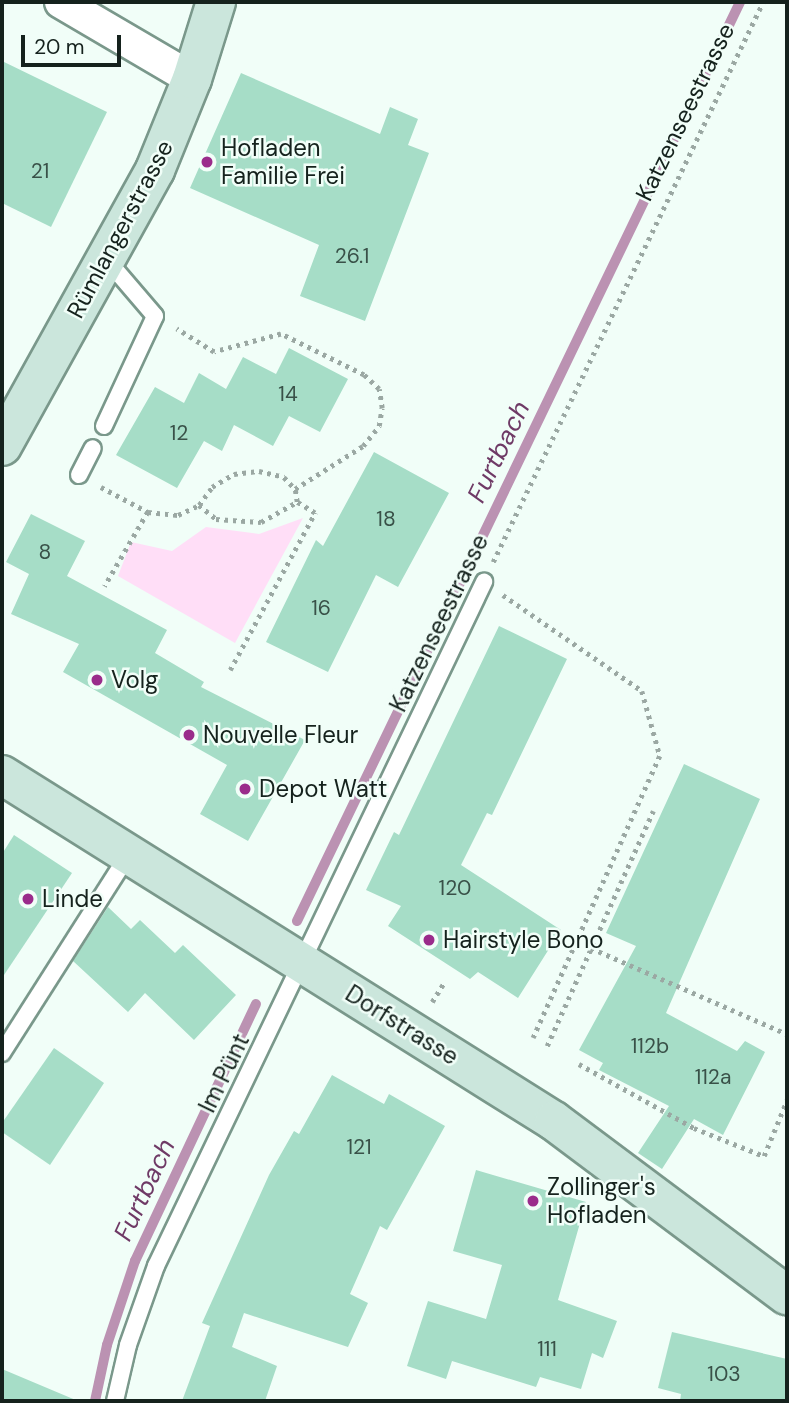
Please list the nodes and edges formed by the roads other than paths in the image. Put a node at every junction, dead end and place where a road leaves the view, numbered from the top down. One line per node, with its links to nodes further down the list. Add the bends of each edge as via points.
1 (61, 2): 3 (street)
2 (216, 2): 3 (street, Rümlangerstrasse)
3 (192, 79): 4 (street, Rümlangerstrasse, via 155,170)
4 (107, 260): 5 (lane, via 155,316); 6 (street, Rümlangerstrasse)
5 (104, 426)
6 (2, 446)
7 (93, 447): 8 (lane)
8 (79, 475)
9 (484, 582): 12 (lane, Katzenseestrasse)
10 (2, 775): 11 (street, Dorfstrasse)
11 (129, 854): 12 (street, Dorfstrasse); 13 (lane)
12 (302, 962): 14 (street, Dorfstrasse, via 554,1121); 15 (lane, Im Pünt, via 156,1266 128,1345)
13 (2, 1054)
14 (786, 1291)
15 (115, 1401)

